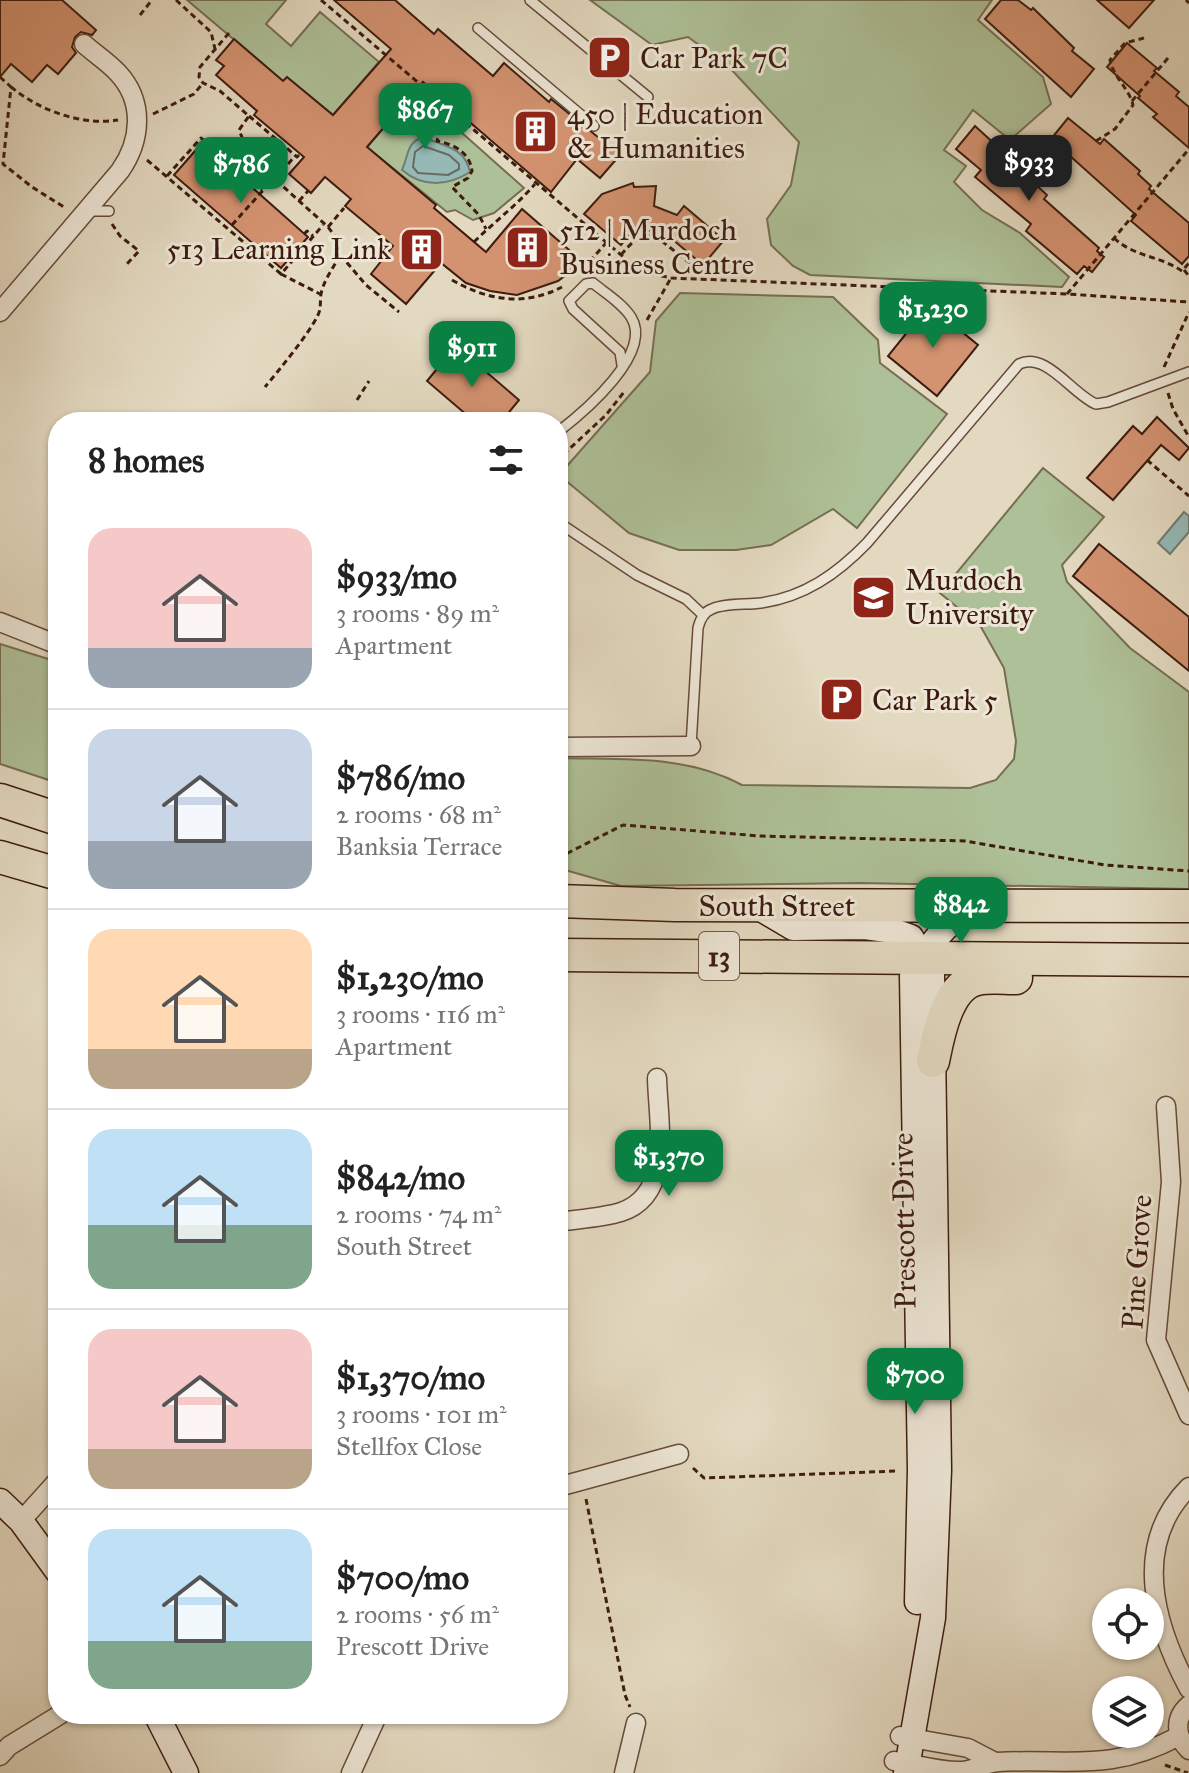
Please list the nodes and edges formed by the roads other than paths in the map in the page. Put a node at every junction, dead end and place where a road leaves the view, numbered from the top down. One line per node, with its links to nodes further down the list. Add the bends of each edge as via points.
1 (530, 0): 4 (lane)
2 (478, 28): 5 (lane)
3 (84, 44): 7 (street, via 118,73 150,117 129,158)
4 (648, 97)
5 (594, 126)
6 (109, 211): 7 (lane)
7 (81, 217): 8 (street)
8 (0, 312)
9 (622, 365): 9 (lane, via 620,352 569,301 586,284 593,283 631,317 636,344); 11 (lane, via 590,406)
10 (1189, 372): 13 (lane, via 1096,404 1046,366 1024,361 843,566 792,596 715,608)
11 (568, 424)
12 (568, 529): 13 (lane, via 637,575 686,599)
13 (703, 615): 16 (lane, via 697,634)
14 (2, 625): 15 (street)
15 (48, 641)
16 (691, 746): 17 (street)
17 (568, 747)
18 (0, 800): 19 (highway)
19 (48, 816)
20 (0, 857): 21 (highway)
21 (48, 871)
22 (568, 901): 23 (highway, South Street / 13)
23 (756, 906): 24 (highway, South Street / 13); 27 (street, via 793,928 894,931 911,937)
24 (974, 906): 25 (highway, South Street / 13); 27 (street, Prescott Drive, via 948,922)
25 (1189, 906)
26 (568, 955): 28 (highway, South Street / 13)
27 (923, 956): 28 (highway, South Street / 13); 29 (highway, South Street / 13); 31 (street, Prescott Drive, via 912,976); 32 (street, Prescott Drive, via 932,974)
28 (881, 957): 31 (street)
29 (1123, 960): 30 (highway, South Street / 13); 32 (highway, via 1095,976 974,979 951,1002 939,1027)
30 (1189, 960)
31 (912, 992): 50 (street, Prescott Drive, via 920,1470 917,1614)
32 (933, 1061): 50 (street, Prescott Drive, via 939,1470 933,1618)
33 (657, 1078): 35 (street, via 657,1177 641,1203 620,1213)
34 (1166, 1106): 36 (street, Pine Grove, via 1171,1182 1156,1340)
35 (568, 1221)
36 (1189, 1415)
37 (679, 1454): 38 (street)
38 (568, 1484)
39 (1189, 1487): 44 (street, via 1165,1523 1152,1580 1158,1616)
40 (48, 1491): 42 (street)
41 (0, 1501): 42 (street)
42 (21, 1521): 43 (street)
43 (48, 1558)
44 (1189, 1689)
45 (1189, 1705): 51 (street, via 1177,1724)
46 (48, 1722): 52 (street)
47 (636, 1723): 57 (street)
48 (161, 1724): 55 (street)
49 (374, 1724): 56 (street)
50 (907, 1737): 53 (street, via 968,1748); 54 (street, Prescott Drive)
51 (1184, 1743): 53 (street, via 1111,1762)
52 (0, 1756)
53 (995, 1762): 54 (street, via 963,1771)
54 (900, 1768)
55 (186, 1773)
56 (351, 1773)
57 (624, 1773)

